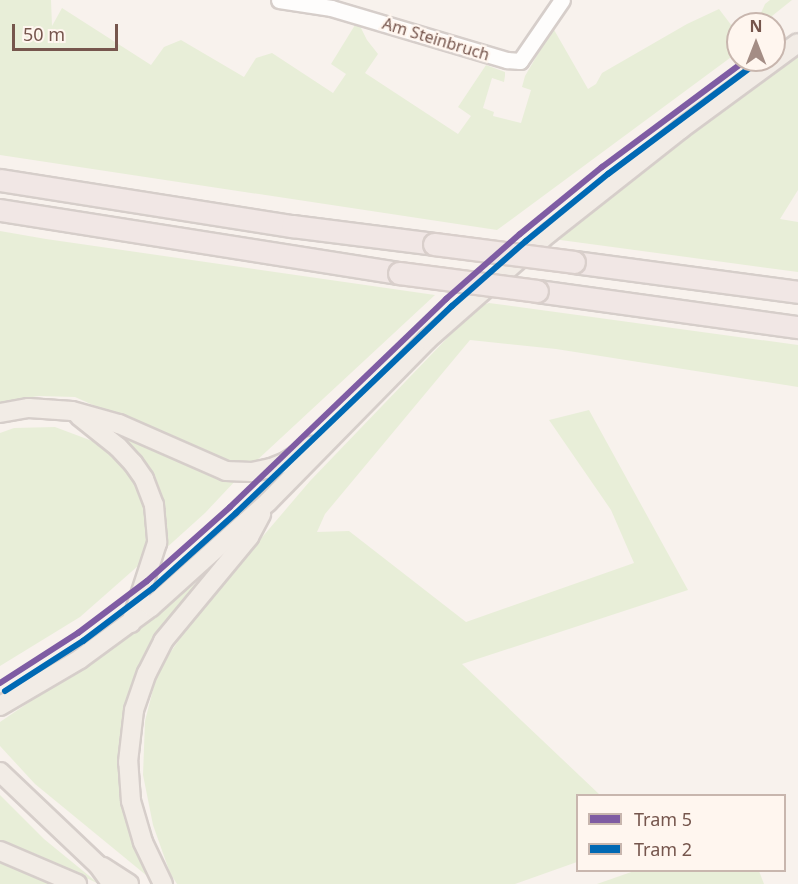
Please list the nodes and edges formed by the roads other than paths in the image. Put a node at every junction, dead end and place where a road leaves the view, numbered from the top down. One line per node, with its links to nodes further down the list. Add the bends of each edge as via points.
1 (279, 0): 2 (street, Am Steinbruch, via 330,8 520,61)
2 (562, 0)
3 (798, 43): 10 (main road, via 549,233 427,340)
4 (0, 180): 6 (highway, bridge, via 258,221)
5 (0, 210): 7 (highway, bridge, via 399,273)
6 (798, 292)
7 (798, 327)
8 (72, 411): 9 (main road, via 29,408); 10 (main road, via 119,424 226,471 271,468); 12 (main road, via 133,463 154,505 157,543)
9 (0, 413)
10 (329, 438): 11 (main road)
11 (268, 502): 12 (main road); 20 (main road, via 249,537 164,641 134,710 128,762 131,801 143,842)
12 (131, 623): 13 (main road, via 80,659)
13 (0, 706)
14 (0, 772): 16 (main road)
15 (0, 851): 17 (main road)
16 (98, 865): 18 (main road); 19 (main road)
17 (77, 884)
18 (112, 884)
19 (129, 884)
20 (163, 884)

